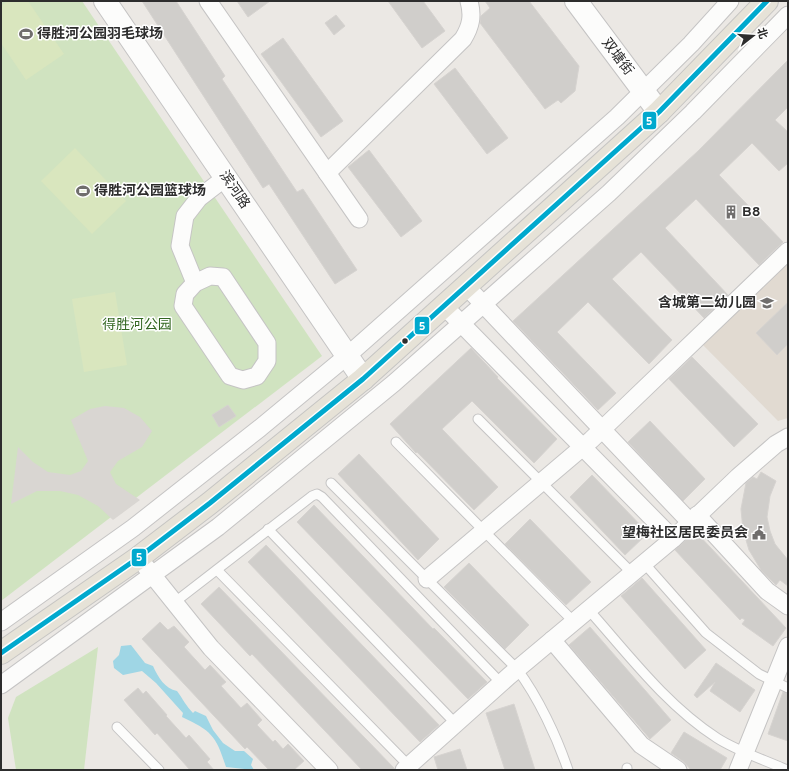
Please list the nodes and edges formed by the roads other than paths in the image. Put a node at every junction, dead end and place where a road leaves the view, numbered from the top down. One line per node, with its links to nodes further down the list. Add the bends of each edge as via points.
1 (104, 1): 11 (street, 滨河路)
2 (208, 1): 10 (street)
3 (469, 1): 10 (street, via 472,12 470,28 463,39)
4 (576, 1): 8 (street, 双塘街)
5 (730, 1): 8 (street)
6 (767, 1): 9 (main road)
7 (788, 15): 16 (street, via 693,112)
8 (643, 91): 9 (street, 双塘街); 19 (street, via 617,117)
9 (659, 112): 15 (main road)
10 (327, 173): 12 (street)
11 (225, 178): 14 (street, via 198,198 185,216 180,246); 19 (street, 滨河路)
12 (359, 219)
13 (788, 250): 22 (street)
14 (195, 283): 14 (street, via 185,294 183,306 230,376 243,380 257,376 267,361 268,343 223,277 210,276)
15 (466, 286): 16 (street); 17 (main road)
16 (483, 305): 18 (street); 22 (street)
17 (444, 306): 18 (street); 20 (main road)
18 (461, 324): 25 (street); 35 (street, via 271,485)
19 (347, 356): 20 (street, 滨河路); 41 (street, via 133,528)
20 (363, 379): 32 (main road)
21 (478, 419): 26 (lane)
22 (602, 430): 25 (street); 28 (street)
23 (788, 437): 28 (street, via 776,444 738,477)
24 (396, 442): 30 (lane)
25 (583, 447): 26 (street); 31 (street)
26 (541, 482): 30 (street); 33 (lane)
27 (331, 483): 36 (lane)
28 (694, 519): 31 (street); 38 (street, via 767,591)
29 (268, 529): 34 (lane); 46 (lane, via 312,496 317,494 322,497); 49 (lane)
30 (484, 531): 36 (street); 40 (lane)
31 (672, 539): 33 (street)
32 (138, 558): 35 (street); 44 (main road)
33 (638, 568): 39 (street); 48 (lane, via 706,633 759,674)
34 (217, 570): 37 (lane); 52 (lane)
35 (153, 576): 37 (street); 47 (street)
36 (427, 580): 45 (lane)
37 (175, 602): 54 (street, via 211,648)
38 (788, 606)
39 (588, 609): 40 (street); 51 (lane, via 662,692 688,717 718,739)
40 (573, 621): 42 (street)
41 (1, 622)
42 (552, 640): 45 (street); 56 (street, via 641,745)
43 (788, 646): 48 (street)
44 (1, 653)
45 (517, 669): 46 (street); 55 (lane, via 528,684 563,754)
46 (501, 683): 49 (street)
47 (1, 685)
48 (781, 685): 51 (street)
49 (456, 724): 52 (street)
50 (117, 727): 53 (lane)
51 (745, 751): 57 (street); 58 (lane)
52 (409, 769)
53 (159, 770)
54 (329, 770)
55 (568, 770)
56 (678, 770)
57 (738, 770)
58 (787, 770)

